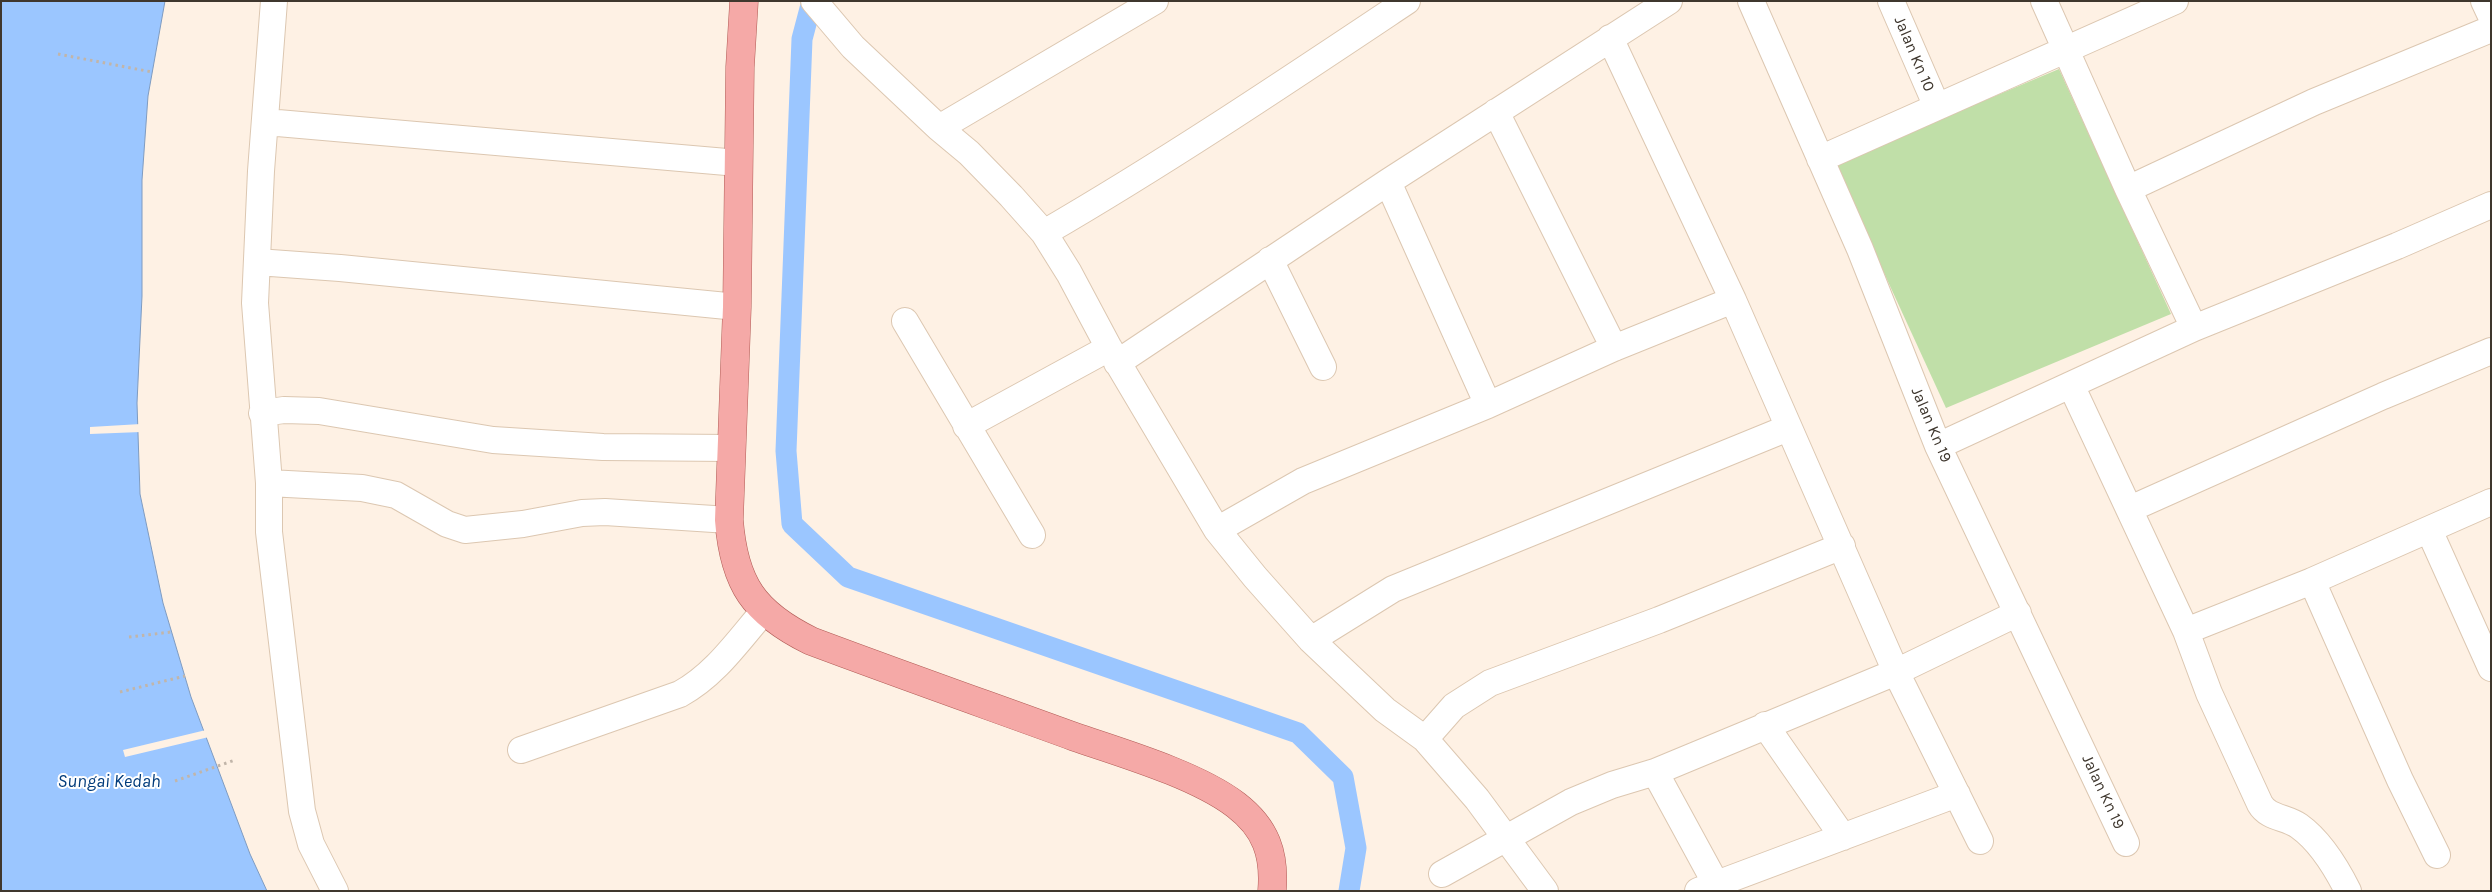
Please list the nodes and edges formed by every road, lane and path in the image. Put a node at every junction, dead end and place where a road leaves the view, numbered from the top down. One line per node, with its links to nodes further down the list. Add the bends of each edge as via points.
1 (274, 1): 20 (street)
2 (744, 1): 23 (main road)
3 (814, 1): 21 (street, via 853,47)
4 (1156, 1): 21 (street)
5 (1407, 1): 27 (street, via 1232,117)
6 (1669, 1): 14 (street)
7 (1751, 1): 22 (street, Jalan Kn 19)
8 (1891, 1): 18 (street, Jalan Kn 10)
9 (2044, 1): 15 (street)
10 (2175, 1): 15 (street)
11 (2484, 1): 12 (street)
12 (2491, 16)
13 (2491, 29): 25 (street, via 2314,102)
14 (1610, 38): 19 (street); 30 (street)
15 (2067, 50): 18 (street); 25 (street)
16 (58, 54): 17 (path)
17 (152, 72)
18 (1937, 108): 22 (street)
19 (1496, 112): 24 (street); 34 (street)
20 (266, 122): 23 (street); 29 (street)
21 (939, 128): 27 (street, via 969,154)
22 (1820, 159): 43 (street, Jalan Kn 19, via 1860,249)
23 (738, 163): 31 (main road)
24 (1388, 182): 28 (street); 39 (street)
25 (2128, 189): 33 (street)
26 (2491, 204): 33 (street, via 2397,246)
27 (1044, 233): 36 (street)
28 (1270, 260): 36 (street); 37 (street)
29 (257, 262): 31 (street); 40 (street, via 255,304)
30 (1733, 300): 34 (street); 42 (street)
31 (737, 307): 44 (main road)
32 (904, 321): 41 (street)
33 (2194, 328): 38 (street)
34 (1614, 348): 39 (street)
35 (2491, 351): 47 (street)
36 (1113, 355): 41 (street); 49 (street)
37 (1323, 367)
38 (2071, 386): 43 (street); 47 (street)
39 (1488, 405): 49 (street, via 1302,481)
40 (262, 412): 44 (street, via 319,411 493,440 603,447); 45 (street)
41 (966, 426): 51 (street)
42 (1788, 428): 52 (street); 59 (street, via 1393,589)
43 (1938, 446): 55 (street, Jalan Kn 19)
44 (731, 448): 48 (main road)
45 (269, 483): 48 (street, via 362,488 396,495 447,524 465,530 605,512); 78 (street, via 269,532 302,811 311,844)
46 (2491, 502): 50 (street)
47 (2130, 509): 56 (street)
48 (729, 520): 54 (main road, via 733,551 743,582)
49 (1217, 530): 59 (street)
50 (2429, 530): 53 (street); 60 (street)
51 (1032, 535)
52 (1842, 546): 61 (street); 65 (street, via 1659,620 1490,683 1454,706)
53 (2312, 581): 56 (street); 75 (street, via 2400,780)
54 (764, 611): 66 (street, via 710,673 680,694); 79 (main road, via 783,627 811,641 1113,750 1214,792 1236,805 1263,836 1270,850)
55 (2018, 614): 61 (street); 74 (street, Jalan Kn 19)
56 (2186, 631): 81 (street, via 2209,693 2260,804 2266,812 2309,834)
57 (172, 632): 58 (path)
58 (129, 637)
59 (1311, 640): 65 (street, via 1385,710)
60 (2491, 668)
61 (1896, 672): 64 (street); 70 (street)
62 (185, 676): 63 (path)
63 (120, 692)
64 (1765, 726): 68 (street); 71 (street)
65 (1425, 739): 72 (street)
66 (521, 750)
67 (235, 760): 69 (path)
68 (1655, 772): 72 (street, via 1571,802); 77 (street)
69 (175, 781)
70 (1957, 794): 71 (street); 73 (street)
71 (1843, 836): 77 (street)
72 (1506, 837): 76 (street); 80 (street)
73 (1980, 841)
74 (2126, 843)
75 (2437, 855)
76 (1442, 874)
77 (1707, 887)
78 (335, 891)
79 (1272, 891)
80 (1545, 891)
81 (2348, 891)

